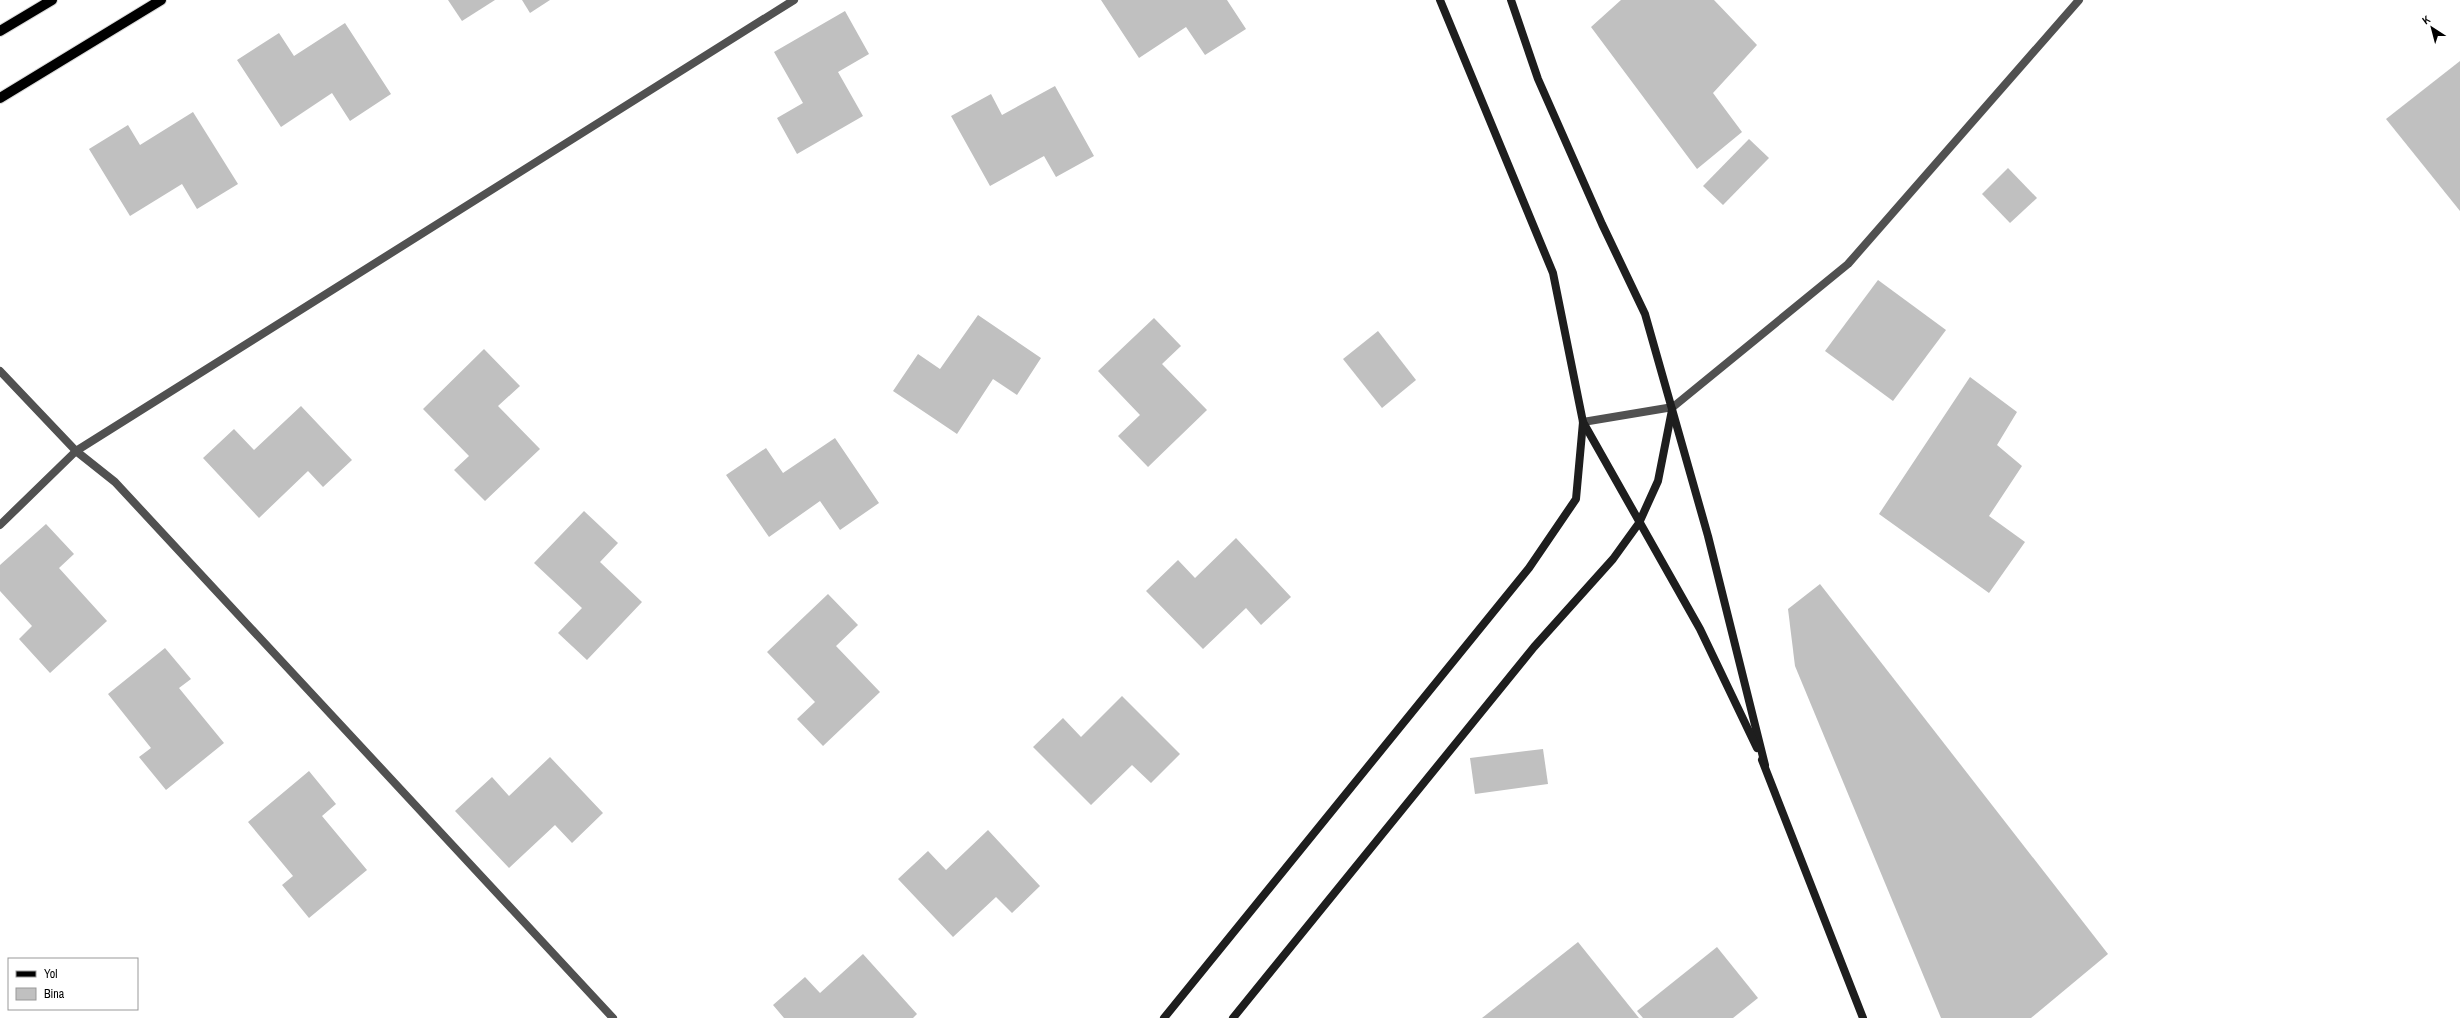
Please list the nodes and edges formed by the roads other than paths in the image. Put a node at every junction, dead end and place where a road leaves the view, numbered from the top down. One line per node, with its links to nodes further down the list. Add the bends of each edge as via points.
1 (52, 0): 7 (main road)
2 (161, 0): 8 (main road)
3 (794, 0): 12 (street)
4 (1440, 0): 11 (main road, via 1553,273)
5 (1511, 0): 10 (main road, via 1538,79 1645,314)
6 (2079, 0): 10 (street, via 1848,264)
7 (0, 31)
8 (0, 98)
9 (0, 371): 12 (street)
10 (1673, 407): 11 (street); 13 (main road, via 1658,481); 15 (main road)
11 (1583, 422): 13 (main road); 17 (main road, via 1576,499 1529,568)
12 (76, 451): 14 (street); 16 (street, via 114,482)
13 (1639, 523): 15 (main road, via 1700,629); 18 (main road, via 1613,559 1529,654)
14 (0, 525)
15 (1765, 765): 19 (main road)
16 (613, 1018)
17 (1164, 1018)
18 (1233, 1018)
19 (1864, 1018)

